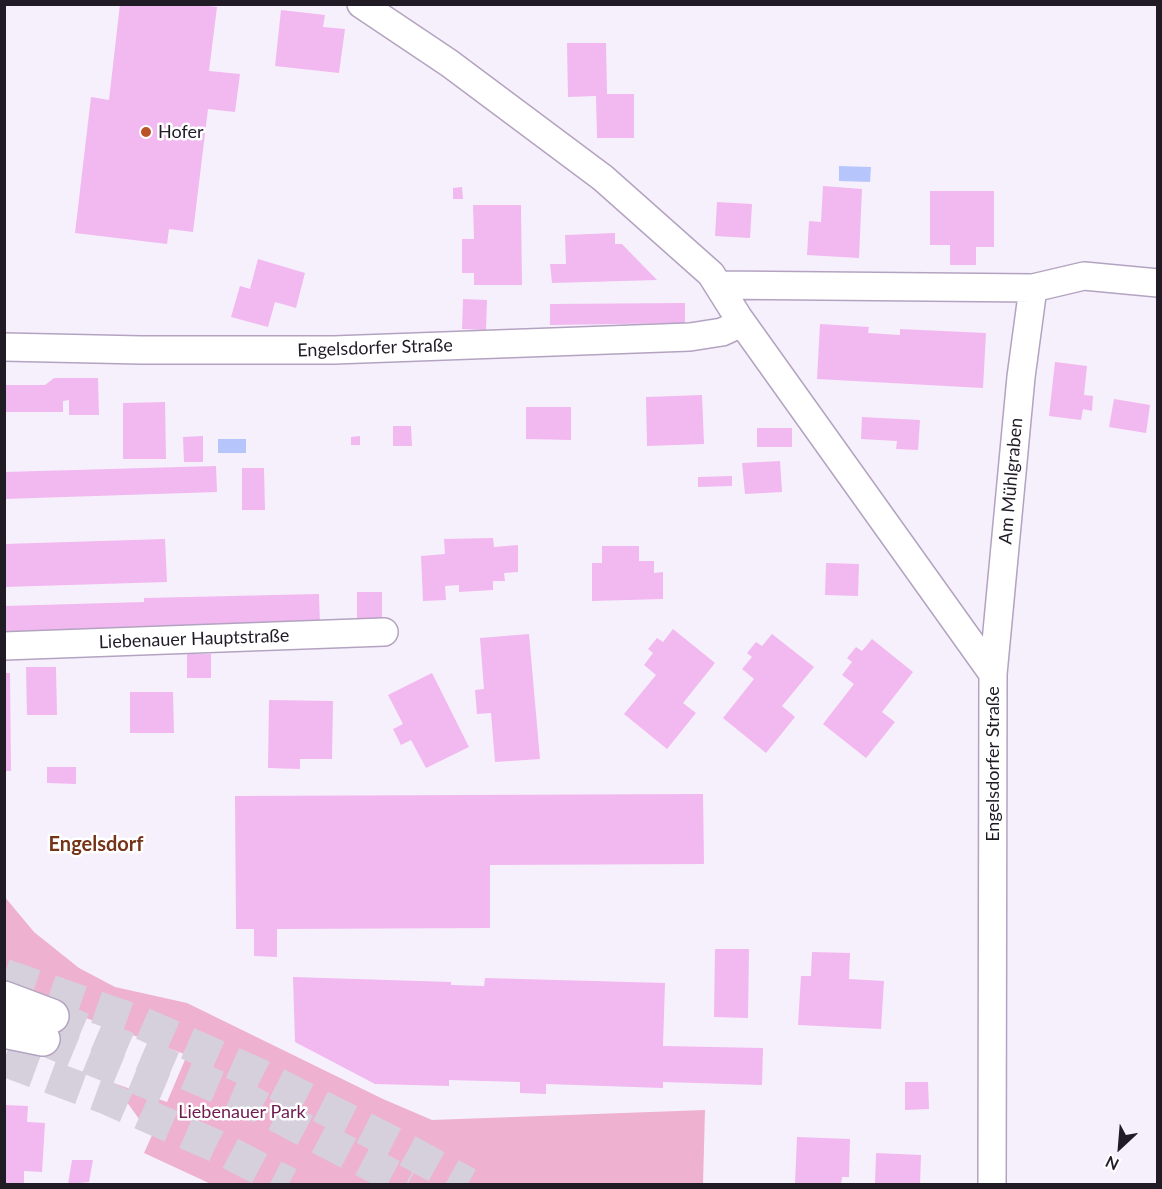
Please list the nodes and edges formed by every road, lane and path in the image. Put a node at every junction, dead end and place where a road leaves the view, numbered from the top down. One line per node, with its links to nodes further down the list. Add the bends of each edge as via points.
1 (361, 4): 3 (street, Engelsdorfer Straße, via 449,63 603,178)
2 (1158, 283): 4 (street, via 1084,276)
3 (719, 285): 4 (street); 5 (street, Engelsdorfer Straße)
4 (1033, 288): 9 (street, Am Mühlgraben)
5 (738, 317): 6 (street, Engelsdorfer Straße, via 733,327 722,332 690,337 334,350); 9 (street, Engelsdorfer Straße)
6 (4, 347)
7 (384, 632): 8 (street, Liebenauer Hauptstraße)
8 (4, 646)
9 (993, 674): 12 (street, Engelsdorfer Straße)
10 (4, 998): 11 (main road, via 47,1028)
11 (4, 1030)
12 (992, 1185)

